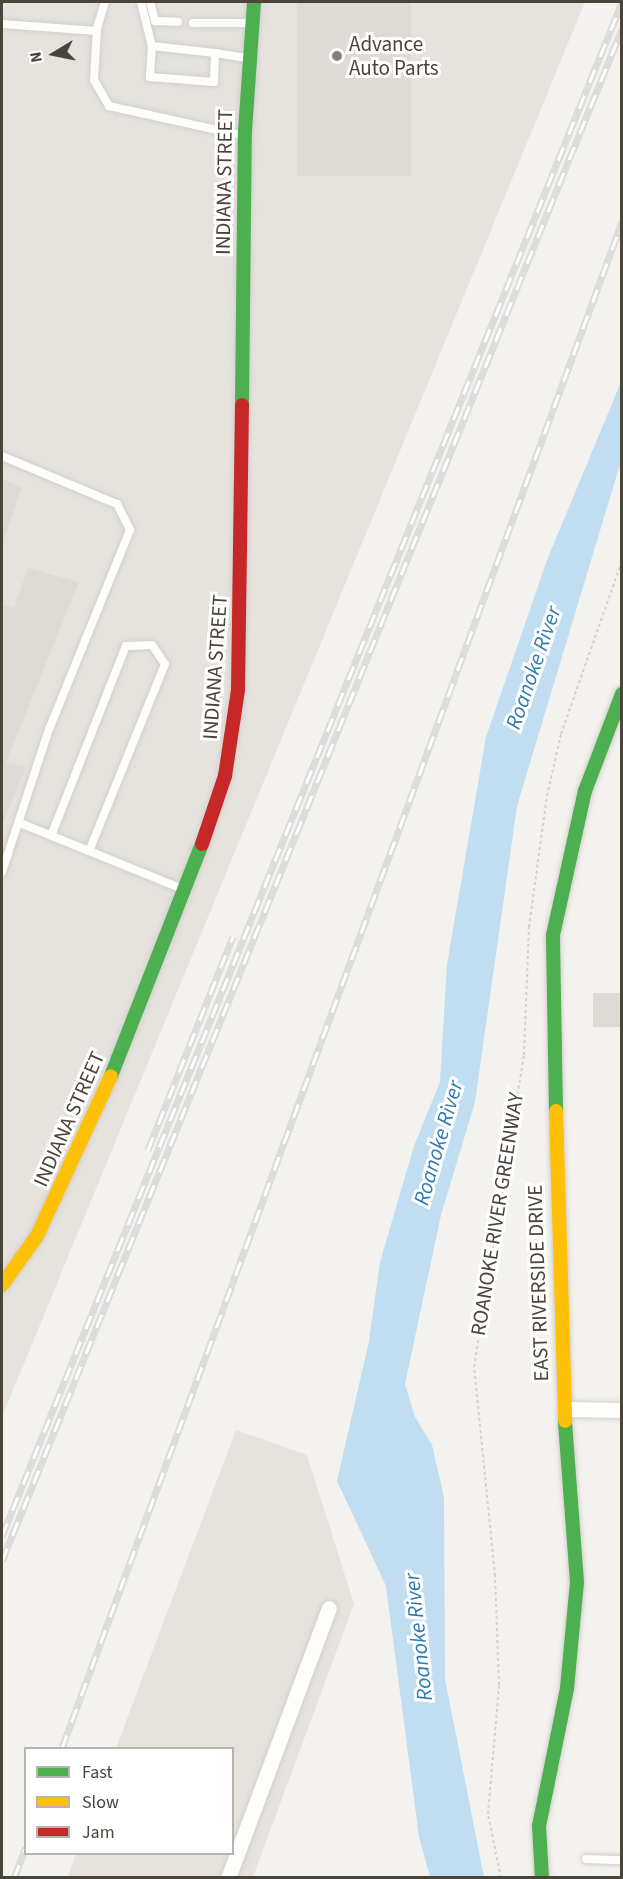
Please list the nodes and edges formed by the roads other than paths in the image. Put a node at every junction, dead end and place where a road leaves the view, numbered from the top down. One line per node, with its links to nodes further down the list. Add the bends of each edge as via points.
1 (105, 2): 9 (lane)
2 (141, 2): 10 (lane)
3 (150, 2): 5 (lane, via 155,21)
4 (254, 2): 7 (street, INDIANA STREET)
5 (178, 22)
6 (193, 23): 7 (lane)
7 (252, 23): 12 (street, INDIANA STREET)
8 (2, 24): 9 (lane)
9 (97, 30): 13 (lane, via 94,80 109,106)
10 (153, 46): 11 (lane); 11 (lane, via 150,77 214,82)
11 (215, 53): 12 (lane)
12 (249, 58): 13 (street, INDIANA STREET)
13 (245, 137): 21 (street, INDIANA STREET, via 238,690 225,776)
14 (2, 456): 17 (lane, via 117,504 130,530 49,729)
15 (621, 694): 16 (street, EAST RIVERSIDE DRIVE)
16 (616, 725): 23 (street, EAST RIVERSIDE DRIVE, via 568,854 551,969)
17 (20, 823): 18 (lane); 20 (lane)
18 (51, 836): 19 (lane); 19 (lane, via 126,646 152,645 165,664)
19 (89, 851): 21 (lane)
20 (2, 872)
21 (186, 891): 22 (street, INDIANA STREET, via 65,1184)
22 (2, 1285)
23 (565, 1409): 24 (street); 29 (street, EAST RIVERSIDE DRIVE, via 576,1602 567,1688 543,1795)
24 (621, 1410)
25 (329, 1608): 28 (street)
26 (586, 1859): 27 (lane)
27 (621, 1860)
28 (228, 1878)
29 (542, 1878)

